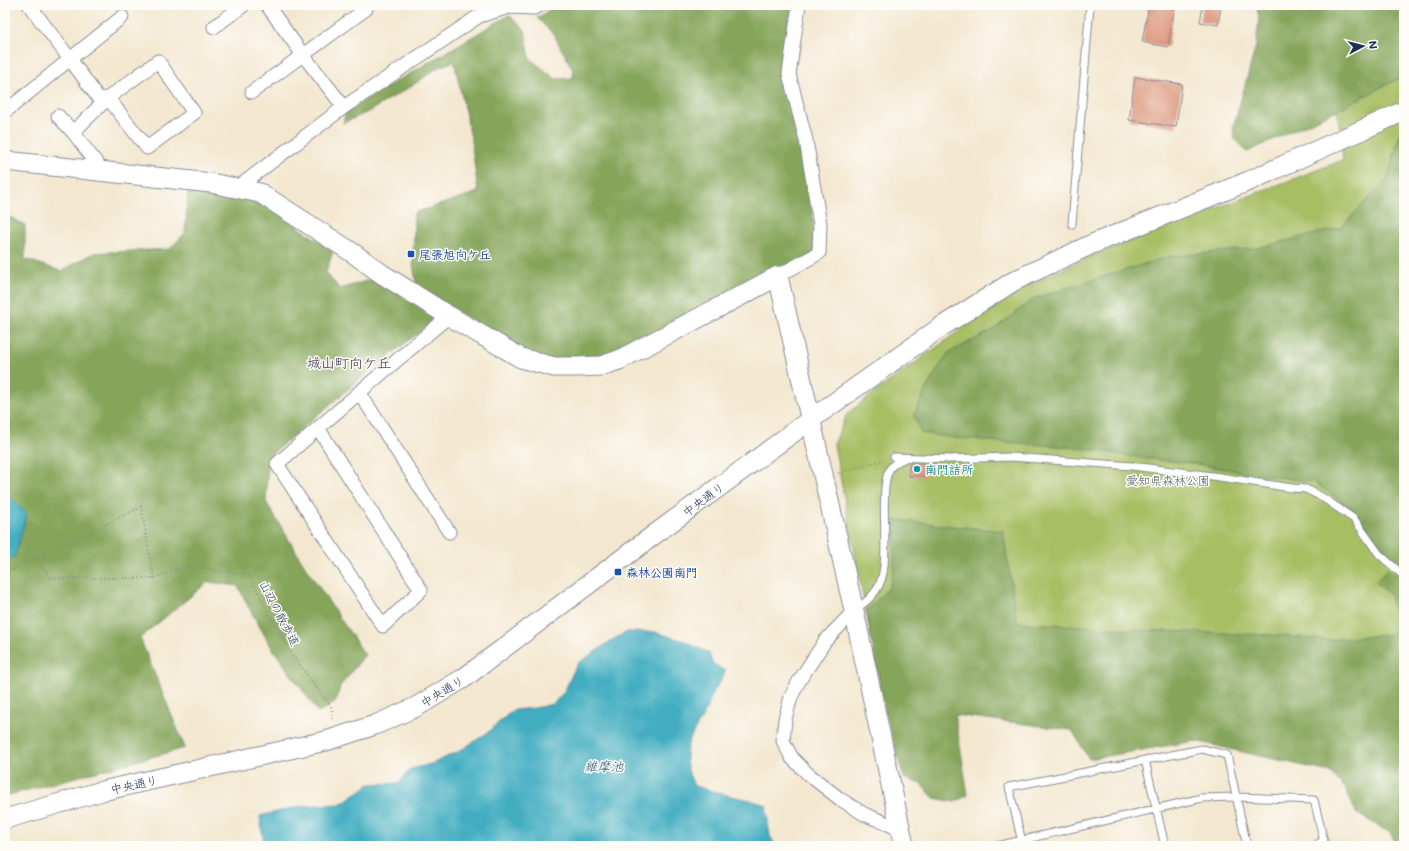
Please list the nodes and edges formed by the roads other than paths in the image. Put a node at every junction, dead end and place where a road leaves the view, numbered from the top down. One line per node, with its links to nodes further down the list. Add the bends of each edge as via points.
1 (29, 5): 12 (street)
2 (244, 5): 10 (street)
3 (267, 5): 11 (street)
4 (541, 5): 7 (street, via 534,8)
5 (799, 5): 24 (street, via 789,74 806,140 820,224 819,253)
6 (1090, 5): 23 (lane)
7 (509, 6): 15 (street, via 479,16)
8 (366, 9): 11 (street)
9 (122, 17): 12 (street)
10 (214, 27)
11 (303, 55): 13 (street); 15 (street)
12 (70, 58): 14 (street, via 99,99); 16 (street)
13 (252, 92)
14 (108, 98): 14 (street, via 158,62 194,113 147,148); 19 (street)
15 (344, 107): 22 (street)
16 (6, 108)
17 (1404, 111): 27 (street, 中央通り, via 1249,181 1090,245 1014,281 941,326)
18 (58, 116): 19 (street)
19 (73, 132): 21 (street, via 98,165)
20 (5, 161): 21 (street)
21 (96, 171): 22 (street)
22 (237, 188): 25 (street, via 260,193)
23 (1072, 224)
24 (778, 276): 25 (street, via 619,360 601,366 554,367 521,358); 27 (street)
25 (449, 316): 26 (street)
26 (358, 392): 28 (street); 31 (street)
27 (810, 420): 33 (street); 37 (street, 中央通り, via 464,678 416,707 375,725 326,741 102,791)
28 (318, 428): 28 (street, via 421,590 383,626 277,464)
29 (894, 457): 30 (lane)
30 (906, 457): 32 (lane, via 1011,457 1132,466 1306,489 1322,496 1354,519 1379,554); 33 (lane, via 891,466 886,478 885,556 881,582 871,598)
31 (449, 532)
32 (1404, 576)
33 (854, 611): 38 (street); 38 (street, via 825,641 799,681 785,719 783,741 792,758 808,774 840,799)
34 (1145, 760): 35 (lane, via 1202,749 1227,755); 36 (lane); 39 (lane, via 1009,787)
35 (1236, 797): 36 (lane, via 1202,798); 40 (lane, via 1314,800); 43 (lane)
36 (1157, 809): 39 (lane); 42 (lane)
37 (5, 820)
38 (902, 838)
39 (1023, 843): 41 (lane)
40 (1324, 843): 44 (lane)
41 (997, 846)
42 (1165, 846)
43 (1247, 846)
44 (1315, 846)

